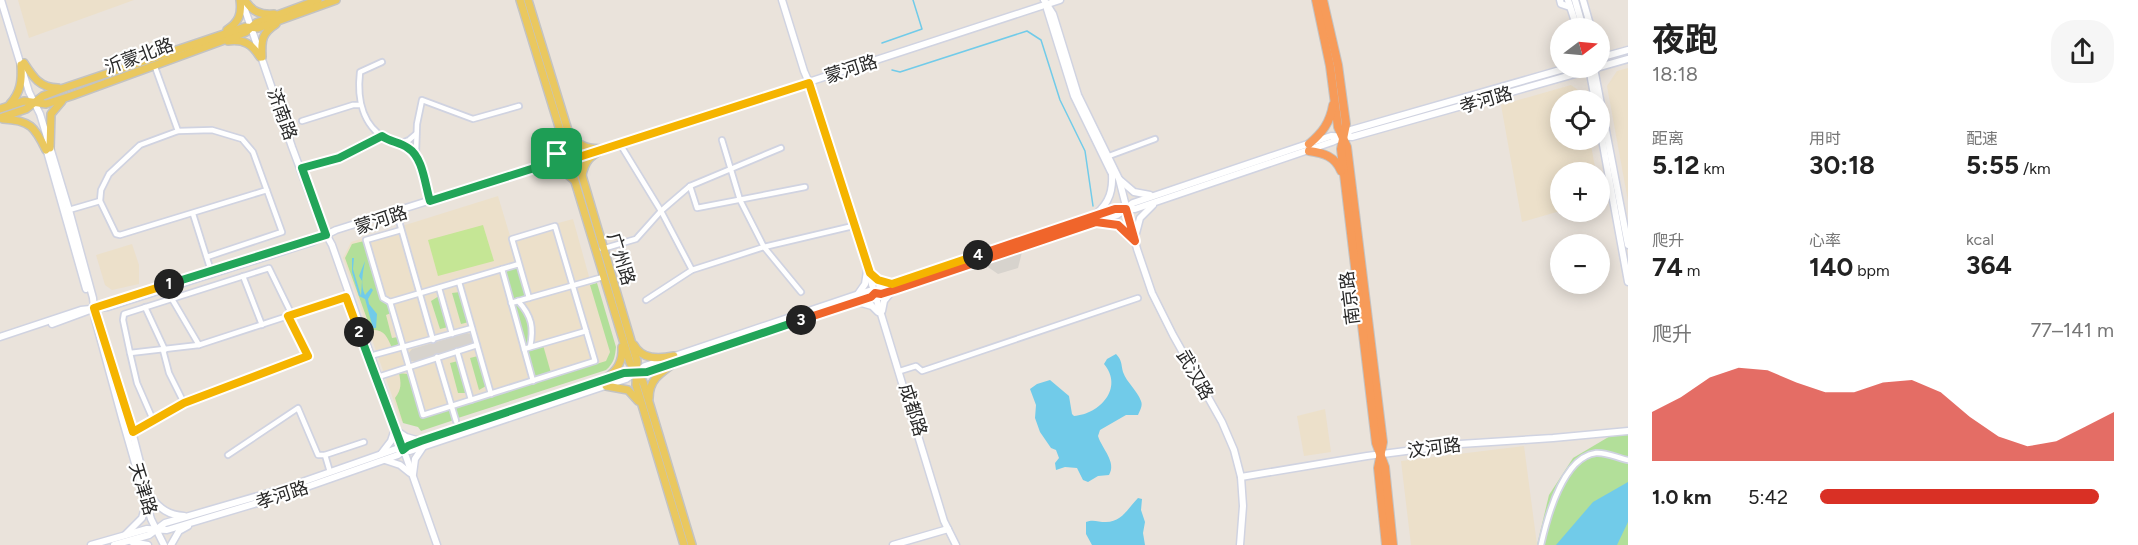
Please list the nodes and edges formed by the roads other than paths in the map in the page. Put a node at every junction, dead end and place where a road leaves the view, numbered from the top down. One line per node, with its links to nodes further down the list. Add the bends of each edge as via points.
1 (3, 0): 26 (main road, 天津路)
2 (242, 0): 15 (main road, via 261,14); 19 (main road, 济南路); 20 (main road, via 240,19)
3 (318, 0): 15 (main road, 沂蒙北路)
4 (336, 0): 15 (main road, 沂蒙北路)
5 (520, 0): 43 (main road, 广州路)
6 (528, 0): 43 (main road, 广州路)
7 (783, 0): 32 (main road, 成都路)
8 (1060, 0): 13 (main road, 蒙河路)
9 (1316, 0): 35 (highway, 南京路)
10 (1323, 0): 46 (highway, 南京路, via 1338,65 1346,124)
11 (1575, 0): 17 (main road)
12 (1583, 0): 18 (main road)
13 (1045, 2): 32 (main road, 蒙河路); 57 (main road, 武汉路, via 1053,14 1078,94); 62 (main road, 武汉路, via 1074,96)
14 (1565, 3): 16 (main road)
15 (286, 15): 19 (main road, 沂蒙北路); 23 (main road, via 262,37)
16 (1572, 18)
17 (1580, 18)
18 (1588, 18)
19 (250, 28): 20 (main road, 沂蒙北路); 23 (main road, 济南路)
20 (216, 40): 23 (main road, via 247,42); 28 (main road, 沂蒙北路); 33 (main road, 沂蒙北路)
21 (1628, 50): 22 (main road)
22 (1610, 55)
23 (261, 57): 60 (main road, 济南路); 81 (main road, 济南路)
24 (1628, 59): 27 (main road, 孝河路)
25 (382, 62): 37 (street, via 360,72)
26 (22, 64): 33 (main road, via 43,85); 36 (main road, 天津路); 39 (main road, via 18,93)
27 (1610, 64)
28 (155, 67): 34 (main road, 沂蒙北路); 42 (street)
29 (1550, 73): 46 (main road, 孝河路, via 1351,130)
30 (1561, 78): 46 (main road, 孝河路)
31 (1594, 78): 83 (main road)
32 (809, 83): 50 (main road, 蒙河路); 79 (main road, 成都路); 91 (main road, 成都路)
33 (64, 88): 36 (main road, 沂蒙北路)
34 (71, 96): 36 (main road, 沂蒙北路, via 46,104); 53 (main road, via 51,114)
35 (1334, 98): 46 (highway, 南京路); 51 (highway, via 1326,126)
36 (35, 103): 39 (main road, 沂蒙北路, via 24,101); 40 (main road, 沂蒙北路); 53 (main road, 天津路)
37 (360, 105): 41 (street); 45 (street, via 375,132)
38 (519, 106): 44 (street, via 473,119 422,100)
39 (2, 108)
40 (0, 118): 53 (main road, via 28,123)
41 (302, 121)
42 (178, 131): 68 (street, via 212,130 242,139 253,152); 71 (street, via 140,145 109,174)
43 (565, 133): 54 (main road, via 588,149); 58 (main road, 广州路, via 574,150); 59 (main road, via 557,154)
44 (417, 134): 49 (street); 56 (street)
45 (382, 136): 49 (street); 60 (street, via 339,158)
46 (1343, 137): 51 (main road, 孝河路); 63 (highway, 南京路); 153 (highway, 南京路, via 1383,442)
47 (1155, 139): 57 (street)
48 (722, 140): 61 (street)
49 (399, 144): 56 (street)
50 (620, 144): 54 (main road, 蒙河路); 75 (street)
51 (1309, 147): 63 (highway, via 1338,162); 69 (main road, 孝河路)
52 (781, 148): 61 (street)
53 (48, 149): 74 (main road, 天津路); 111 (main road, 天津路)
54 (604, 149): 58 (main road, 蒙河路); 64 (main road, via 591,155)
55 (1604, 150): 95 (main road)
56 (417, 156): 72 (street)
57 (1108, 156): 65 (main road, 武汉路)
58 (572, 158): 59 (main road, 蒙河路); 64 (main road, 广州路, via 578,162)
59 (547, 166): 64 (main road); 72 (main road, 蒙河路); 77 (main road, 蒙河路)
60 (302, 168): 81 (main road, 济南路)
61 (731, 169): 66 (street); 70 (street)
62 (1112, 172): 73 (main road, 武汉路); 78 (main road, via 1109,200)
63 (1344, 176): 153 (highway, 南京路)
64 (578, 179): 85 (main road, 广州路); 93 (main road, 广州路)
65 (1119, 179): 69 (main road, via 1134,192); 73 (main road, 武汉路)
66 (690, 186): 70 (street, via 697,208); 75 (street)
67 (805, 187): 70 (street)
68 (267, 190): 76 (street); 86 (street, via 282,232)
69 (1156, 199): 73 (main road, 孝河路); 82 (main road, via 1140,218)
70 (740, 200): 84 (street)
71 (100, 201): 74 (street); 76 (street, via 120,235)
72 (430, 201): 81 (main road, 蒙河路)
73 (1126, 209): 78 (main road, 孝河路, via 1117,215); 82 (main road, 武汉路)
74 (69, 210): 111 (main road, 天津路)
75 (661, 211): 85 (street, via 636,239); 89 (street)
76 (193, 214): 86 (street)
77 (397, 214): 80 (street); 81 (main road, 蒙河路)
78 (1094, 219): 82 (main road, via 1118,225); 97 (main road, 孝河路)
79 (853, 226): 84 (street); 91 (main road, 成都路)
80 (401, 230): 100 (street); 109 (street, via 366,240 383,298)
81 (326, 235): 90 (main road, 蒙河路); 102 (main road, 济南路); 111 (main road, 蒙河路, via 118,304); 129 (main road, 济南路)
82 (1135, 241): 158 (main road, 武汉路, via 1152,292 1222,422)
83 (1628, 245)
84 (764, 248): 89 (street); 99 (street)
85 (602, 249): 119 (main road, 广州路)
86 (207, 257): 90 (street)
87 (519, 264): 88 (street); 96 (street, via 512,238 555,226); 103 (street)
88 (502, 269): 94 (street); 110 (street)
89 (692, 270): 107 (street)
90 (211, 271): 111 (main road, 蒙河路)
91 (868, 272): 97 (main road); 101 (main road, 成都路); 104 (main road)
92 (243, 276): 106 (street); 114 (street, via 269,268); 115 (street)
93 (603, 277): 96 (street); 119 (main road, 广州路)
94 (459, 282): 98 (street); 116 (street)
95 (1628, 282)
96 (572, 286): 103 (street); 117 (street)
97 (893, 287): 101 (main road, 孝河路, via 879,288); 113 (main road)
98 (439, 288): 100 (street); 118 (street)
99 (801, 292)
100 (419, 293): 109 (street); 121 (street)
101 (875, 293): 104 (main road, 孝河路); 113 (main road, 成都路)
102 (346, 297): 114 (street); 145 (main road, 济南路)
103 (529, 298): 108 (street)
104 (857, 298): 113 (main road); 131 (main road, 孝河路)
105 (1138, 298): 133 (street, via 922,371 916,366)
106 (172, 299): 112 (street); 122 (street)
107 (646, 300)
108 (518, 301): 110 (street); 125 (street, via 528,312 533,331)
109 (390, 302): 124 (street)
110 (511, 303): 125 (street)
111 (94, 308): 120 (main road, 蒙河路); 147 (main road, 天津路); 159 (main road, 天津路)
112 (145, 308): 126 (street); 128 (street, via 124,314)
113 (881, 313): 133 (main road, 成都路); 162 (main road, 成都路)
114 (290, 316): 115 (street); 140 (street, via 308,356)
115 (262, 325): 122 (street)
116 (472, 328): 118 (street); 123 (street)
117 (586, 331): 125 (street); 136 (street, via 595,361)
118 (452, 334): 121 (street)
119 (626, 338): 131 (main road, via 645,355); 134 (main road, 广州路, via 637,361); 137 (main road, via 620,364)
120 (0, 339)
121 (433, 340): 124 (street)
122 (199, 345): 126 (street)
123 (477, 345): 127 (street); 138 (street)
124 (404, 348): 129 (street); 132 (street)
125 (527, 348): 136 (street)
126 (164, 350): 128 (street); 140 (street)
127 (457, 351): 130 (street); 139 (street)
128 (130, 353): 144 (street, via 137,383)
129 (370, 356): 135 (main road, 济南路)
130 (437, 357): 132 (street); 141 (street)
131 (674, 360): 134 (main road, 孝河路, via 645,366); 142 (main road, via 652,382)
132 (409, 366): 135 (street); 141 (street, via 423,415)
133 (900, 371): 162 (main road, 成都路)
134 (636, 372): 137 (main road, 孝河路, via 626,379); 142 (main road, 广州路, via 636,385)
135 (378, 377): 145 (main road, 济南路)
136 (533, 381): 138 (street)
137 (605, 382): 142 (main road, via 628,390); 149 (main road, 孝河路)
138 (491, 394): 139 (street)
139 (471, 400): 141 (street)
140 (184, 403): 144 (street)
141 (452, 406): 143 (street)
142 (646, 407): 170 (main road, 广州路); 171 (main road, 广州路)
143 (456, 421)
144 (154, 422): 147 (street)
145 (396, 430): 149 (main road); 150 (main road, 济南路); 154 (main road)
146 (1628, 430): 153 (main road, 汶河路)
147 (133, 432): 159 (main road, 天津路)
148 (364, 442): 152 (street)
149 (422, 444): 150 (main road, 孝河路, via 410,452); 157 (main road)
150 (403, 450): 154 (main road, 孝河路, via 398,455); 157 (main road, 济南路)
151 (228, 455): 152 (street, via 298,408 318,455)
152 (325, 455): 156 (street)
153 (1380, 455): 158 (main road, 汶河路); 175 (highway, 南京路); 176 (highway, 南京路, via 1385,467)
154 (382, 457): 156 (main road, 孝河路); 157 (main road); 160 (main road, 孝河路, via 284,495)
155 (1628, 460): 177 (street, via 1594,453 1579,460 1555,495)
156 (330, 472): 160 (main road, 孝河路)
157 (412, 474): 169 (main road, 济南路)
158 (1240, 477): 174 (main road, 武汉路)
159 (147, 498): 160 (main road, via 165,512); 161 (main road, 天津路); 163 (main road, via 142,518)
160 (192, 519): 161 (main road, 孝河路); 168 (main road)
161 (158, 529): 163 (main road, 孝河路, via 147,529); 167 (main road, 天津路)
162 (948, 529): 172 (main road); 173 (main road, 成都路)
163 (124, 539): 164 (main road, 孝河路); 165 (main road, 孝河路); 166 (main road)
164 (92, 545)
165 (114, 545)
166 (148, 545)
167 (162, 545)
168 (171, 545)
169 (438, 545)
170 (684, 545)
171 (692, 545)
172 (893, 545)
173 (954, 545)
174 (1240, 545)
175 (1386, 545)
176 (1394, 545)
177 (1541, 545)

